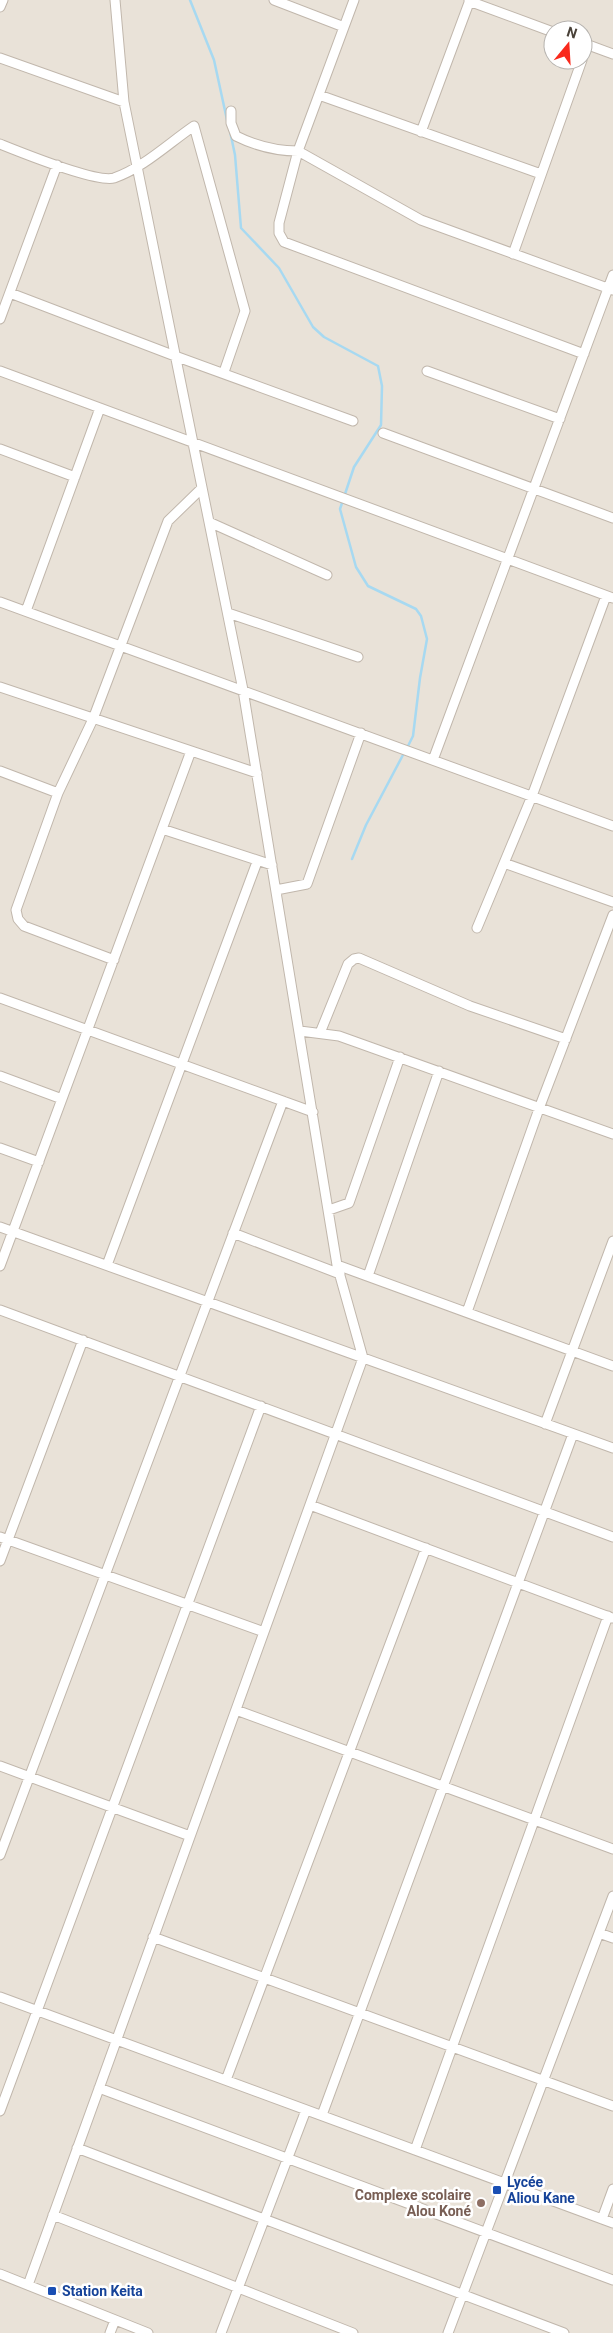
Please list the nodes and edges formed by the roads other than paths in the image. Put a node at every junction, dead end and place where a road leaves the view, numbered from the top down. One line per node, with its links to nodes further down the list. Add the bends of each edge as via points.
1 (3, 0): 6 (street)
2 (115, 0): 14 (street)
3 (274, 0): 7 (street)
4 (354, 0): 7 (street)
5 (470, 1): 8 (street); 16 (street)
6 (0, 7)
7 (344, 27): 13 (street)
8 (543, 28)
9 (593, 47): 10 (street)
10 (613, 54)
11 (0, 58): 14 (street)
12 (578, 70): 21 (street)
13 (319, 95): 16 (street); 18 (street)
14 (124, 102): 20 (street)
15 (232, 111): 18 (street, via 231,123 236,136 256,146)
16 (421, 132): 21 (street)
17 (0, 144): 19 (street)
18 (298, 151): 22 (street, via 421,220); 27 (street, via 279,223 284,242)
19 (57, 165): 20 (street, via 105,178); 25 (street)
20 (137, 166): 28 (street); 31 (street, via 194,126 245,311)
21 (541, 174): 22 (street)
22 (513, 254): 24 (street)
23 (613, 275): 24 (street)
24 (611, 289): 27 (street)
25 (10, 293): 26 (street); 28 (street)
26 (0, 319)
27 (584, 354): 33 (street)
28 (175, 356): 31 (street); 36 (street)
29 (0, 371): 32 (street)
30 (427, 371): 33 (street)
31 (224, 372): 34 (street)
32 (100, 408): 36 (street); 38 (street)
33 (560, 419): 40 (street)
34 (354, 421)
35 (383, 433): 40 (street)
36 (193, 443): 39 (street); 43 (street)
37 (0, 449): 38 (street)
38 (75, 477): 47 (street)
39 (202, 488): 42 (street); 49 (street, via 168,520)
40 (534, 488): 41 (street); 43 (street)
41 (613, 518)
42 (209, 522): 44 (street); 48 (street)
43 (508, 559): 45 (street); 56 (street)
44 (327, 575)
45 (609, 597): 60 (street)
46 (0, 602): 47 (street)
47 (26, 612): 49 (street)
48 (228, 613): 50 (street); 52 (street)
49 (121, 646): 52 (street); 53 (street)
50 (358, 657)
51 (0, 687): 53 (street)
52 (243, 690): 54 (street); 58 (street)
53 (93, 719): 55 (street); 59 (street)
54 (361, 733): 56 (street); 66 (street, via 307,884)
55 (191, 751): 58 (street); 62 (street)
56 (433, 760): 60 (street)
57 (0, 771): 59 (street)
58 (257, 773): 65 (street)
59 (58, 793): 70 (street, via 16,915 24,926)
60 (532, 796): 61 (street); 64 (street)
61 (613, 826)
62 (162, 829): 63 (street); 70 (street)
63 (257, 862): 65 (street); 77 (street)
64 (504, 864): 67 (street); 69 (street)
65 (272, 865): 66 (street)
66 (276, 890): 73 (street)
67 (613, 902)
68 (613, 915): 75 (street)
69 (476, 928)
70 (114, 960): 72 (street)
71 (0, 998): 72 (street)
72 (88, 1030): 77 (street); 80 (street)
73 (300, 1031): 74 (street); 83 (street)
74 (320, 1033): 75 (street, via 348,964 359,958 470,1006); 76 (street, via 339,1036)
75 (566, 1038): 82 (street)
76 (400, 1057): 78 (street); 87 (street, via 349,1203)
77 (180, 1064): 81 (street); 92 (street)
78 (439, 1071): 82 (street); 95 (street)
79 (0, 1076): 80 (street)
80 (62, 1099): 86 (street)
81 (283, 1101): 83 (street); 90 (street)
82 (540, 1106): 84 (street); 98 (street)
83 (313, 1112): 87 (street)
84 (613, 1134)
85 (0, 1148): 86 (street)
86 (38, 1162): 89 (street)
87 (329, 1210): 94 (street)
88 (0, 1227): 89 (street)
89 (13, 1231): 92 (street); 93 (street)
90 (233, 1233): 94 (street); 96 (street)
91 (613, 1241): 100 (street)
92 (107, 1265): 96 (street)
93 (0, 1266)
94 (339, 1269): 95 (street); 101 (street)
95 (368, 1276): 98 (street)
96 (208, 1302): 101 (street); 103 (street)
97 (0, 1310): 99 (street)
98 (467, 1312): 100 (street)
99 (82, 1340): 103 (street); 112 (street)
100 (572, 1351): 102 (street); 105 (street)
101 (363, 1358): 105 (street); 106 (street)
102 (613, 1366)
103 (180, 1376): 104 (street); 115 (street)
104 (261, 1406): 106 (street); 117 (street)
105 (546, 1424): 107 (street)
106 (336, 1434): 109 (street); 110 (street)
107 (573, 1434): 108 (street); 110 (street)
108 (613, 1448)
109 (310, 1505): 113 (street); 119 (street)
110 (544, 1512): 111 (street); 116 (street)
111 (613, 1537)
112 (4, 1538): 114 (street); 115 (street)
113 (426, 1548): 116 (street); 121 (street)
114 (0, 1561)
115 (105, 1574): 117 (street); 123 (street)
116 (518, 1583): 118 (street); 124 (street)
117 (188, 1604): 119 (street); 125 (street)
118 (610, 1617): 126 (street)
119 (264, 1632): 120 (street)
120 (236, 1710): 121 (street); 127 (street)
121 (349, 1752): 124 (street); 134 (street)
122 (0, 1766): 123 (street)
123 (29, 1777): 125 (street); 129 (street)
124 (443, 1787): 126 (street); 137 (street)
125 (112, 1808): 127 (street); 136 (street)
126 (534, 1820): 128 (street); 139 (street)
127 (190, 1836): 132 (street)
128 (613, 1849)
129 (0, 1855)
130 (613, 1896): 131 (street)
131 (599, 1933): 133 (street); 141 (street)
132 (154, 1937): 134 (street); 138 (street)
133 (613, 1938)
134 (264, 1978): 137 (street); 140 (street)
135 (0, 1997): 136 (street)
136 (36, 2010): 138 (street); 145 (street)
137 (360, 2013): 139 (street); 146 (street)
138 (116, 2040): 140 (street); 142 (street)
139 (452, 2047): 141 (street); 148 (street)
140 (226, 2080): 144 (street)
141 (543, 2080): 143 (street); 150 (street)
142 (99, 2088): 147 (street); 149 (street)
143 (613, 2106)
144 (306, 2110): 146 (street); 149 (street)
145 (0, 2111)
146 (322, 2116): 148 (street)
147 (77, 2148): 152 (street); 153 (street)
148 (415, 2150): 150 (street)
149 (288, 2158): 153 (street); 156 (street)
150 (505, 2183): 154 (street); 156 (street)
151 (613, 2189): 154 (street)
152 (53, 2216): 159 (street); 160 (street)
153 (264, 2219): 160 (street); 161 (street)
154 (602, 2219): 155 (street)
155 (613, 2223)
156 (486, 2232): 158 (street); 161 (street)
157 (0, 2274): 159 (street)
158 (613, 2280)
159 (28, 2285): 162 (street)
160 (238, 2288): 165 (street); 166 (street)
161 (462, 2294): 167 (street); 168 (street)
162 (115, 2320): 163 (street); 164 (street)
163 (110, 2333)
164 (148, 2333)
165 (221, 2333)
166 (353, 2333)
167 (448, 2333)
168 (564, 2333)

